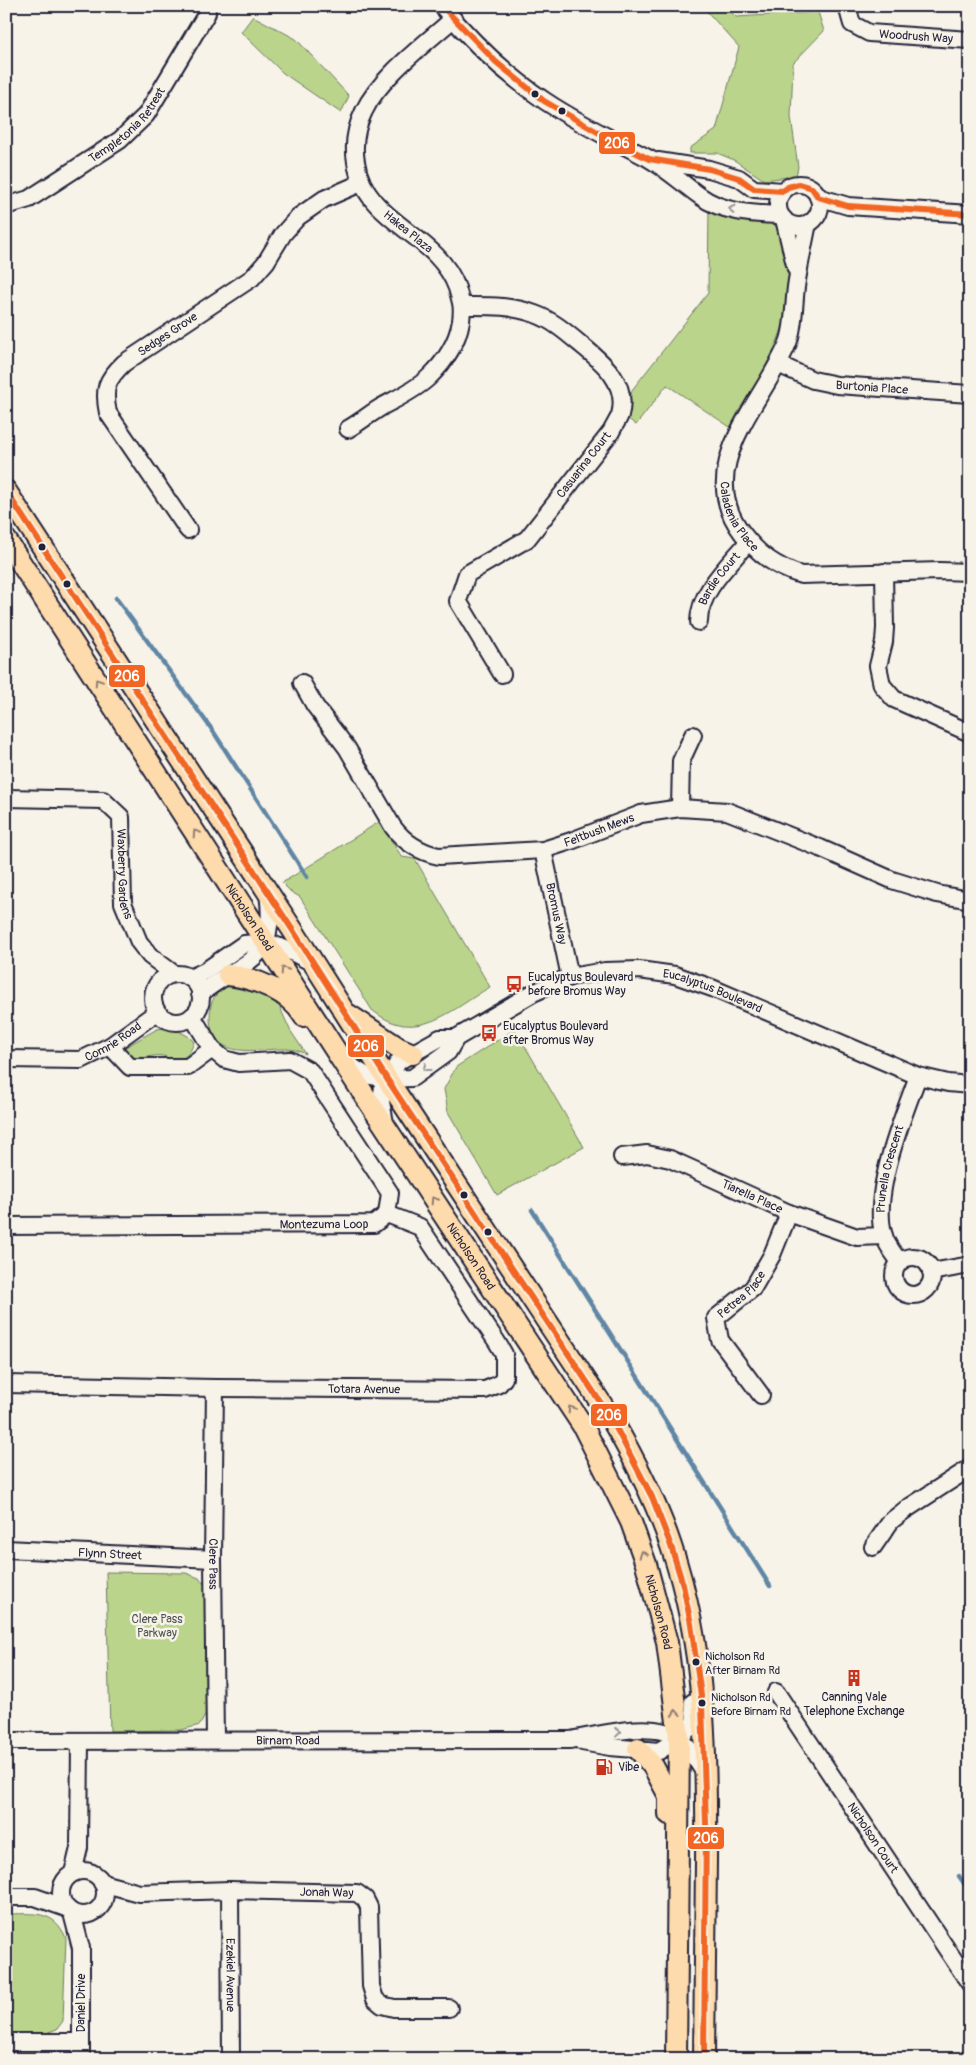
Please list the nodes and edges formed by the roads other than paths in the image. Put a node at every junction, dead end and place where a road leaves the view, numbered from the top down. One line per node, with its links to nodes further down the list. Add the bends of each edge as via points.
1 (206, 6): 9 (street, Templetonia Retreat, via 208,13 146,115 120,140 82,165 29,199)
2 (847, 6): 4 (street, Woodrush Way, via 852,24 868,33)
3 (447, 13): 5 (street, via 496,62 544,101); 6 (street, Hakea Plaza, via 372,96 356,130 354,150)
4 (970, 40)
5 (649, 159): 7 (street, via 709,169 739,178 754,189); 12 (street, one-way to 5, via 748,213 713,203)
6 (361, 183): 15 (street, Hakea Plaza, via 386,216 429,248 451,273); 20 (street, Sedges Grove, via 324,199 298,217 252,278 112,374 106,388 108,413)
7 (783, 191): 8 (street, via 788,186 806,185); 12 (street, via 778,205)
8 (818, 197): 10 (street); 13 (street, via 820,205)
9 (6, 206)
10 (848, 206): 11 (street); 13 (street)
11 (970, 214)
12 (782, 217): 13 (street, via 793,225); 14 (street, Caladenia Place)
13 (812, 220): 14 (street, Caladenia Place)
14 (798, 276): 16 (street, Caladenia Place, via 789,341)
15 (463, 306): 18 (street, via 458,334 448,357 427,380); 26 (street, Casuarina Court, via 504,306 535,314 559,326 605,364 617,381 621,398 620,415 611,432 527,539 467,574 458,602)
16 (778, 364): 17 (street, Burtonia Place, via 813,380 837,385); 22 (street, Caladenia Place, via 738,431 729,455 726,494)
17 (970, 394)
18 (348, 429)
19 (6, 490): 33 (main road)
20 (188, 530)
21 (6, 540): 35 (main road, Nicholson Road, one-way to 21)
22 (748, 542): 23 (street, Caladenia Place, via 771,562 801,575); 25 (street, Bardie Court, via 708,593 699,613)
23 (884, 572): 24 (street, Caladenia Place); 28 (street, via 885,628 878,666 882,685 894,699)
24 (970, 572)
25 (699, 622)
26 (502, 674)
27 (302, 683): 32 (street, Feltbush Mews, via 314,706 347,748 393,827 412,846 439,856)
28 (970, 733)
29 (693, 735): 31 (street, via 681,761)
30 (6, 798): 36 (street, Waxberry Gardens, via 103,800 121,818 123,903 139,942)
31 (680, 808): 32 (street, Feltbush Mews, via 641,814); 34 (street, Feltbush Mews, via 727,811 892,880)
32 (543, 850): 40 (street, Bromus Way)
33 (268, 894): 35 (street, via 271,913); 37 (main road)
34 (970, 900)
35 (266, 942): 37 (street); 38 (street, via 254,959); 39 (street, via 244,944 205,971); 50 (main road, Nicholson Road, one-way to 35)
36 (150, 956): 39 (street, Waxberry Gardens); 41 (street, Waxberry Gardens)
37 (314, 964): 43 (main road)
38 (228, 975): 42 (street); 50 (main road, via 255,980 275,990 299,1008 315,1034)
39 (182, 976): 41 (street, via 166,976); 42 (street, via 198,986)
40 (570, 977): 46 (street, Eucalyptus Boulevard, via 533,993); 52 (street, Eucalyptus Boulevard, via 639,970 675,975)
41 (157, 984): 44 (street, via 153,1000)
42 (200, 994): 45 (street, via 197,1010)
43 (343, 1011): 49 (main road); 53 (main road)
44 (158, 1012): 45 (street, via 171,1021); 47 (street, Comrie Road)
45 (192, 1016): 48 (street)
46 (456, 1038): 49 (street, Eucalyptus Boulevard, via 440,1038); 53 (street, Eucalyptus Boulevard, one-way to 53, via 448,1052 412,1078)
47 (110, 1046): 48 (street, via 130,1067 188,1068); 51 (street, Comrie Road, via 81,1060)
48 (212, 1049): 58 (street, via 224,1059 239,1063 290,1060 310,1071 390,1193)
49 (413, 1054): 53 (street, Eucalyptus Boulevard, via 399,1061)
50 (340, 1056): 53 (street, Eucalyptus Boulevard, via 365,1075); 55 (main road, Nicholson Road)
51 (6, 1059)
52 (918, 1076): 54 (street, Eucalyptus Boulevard); 60 (street, Prunella Crescent, via 885,1179 880,1218)
53 (387, 1079): 55 (street, Eucalyptus Boulevard, via 382,1086 381,1102); 71 (main road, via 612,1420 634,1458 662,1520)
54 (970, 1085)
55 (386, 1128): 73 (main road, Nicholson Road, one-way to 55, via 667,1642 646,1564 620,1496 583,1426)
56 (622, 1157): 57 (street, Tiarella Place, via 647,1154 670,1159)
57 (789, 1213): 60 (street, Tiarella Place, via 856,1237); 66 (street, Petrea Place, via 772,1255 753,1288 716,1318 720,1340)
58 (387, 1214): 59 (street, Montezuma Loop, via 374,1224); 65 (street, Totara Avenue, via 420,1227 504,1354 504,1378 499,1384 486,1390)
59 (6, 1226)
60 (884, 1236): 61 (street, Prunella Crescent)
61 (900, 1262): 63 (street, via 910,1257 921,1259); 63 (street, via 894,1278 904,1292 916,1294 926,1289)
62 (970, 1265): 63 (street)
63 (931, 1272)
64 (6, 1384): 65 (street, Totara Avenue)
65 (215, 1388): 70 (street, Clere Pass)
66 (761, 1395)
67 (970, 1468): 68 (street, via 891,1521)
68 (873, 1548)
69 (6, 1549): 70 (street, Flynn Street)
70 (213, 1559): 74 (street, Clere Pass)
71 (682, 1584): 73 (street, Birnam Road, via 679,1614 689,1665 694,1719 689,1730); 79 (main road, via 698,1661)
72 (776, 1692): 89 (street, Nicholson Court)
73 (678, 1738): 75 (street, Birnam Road, one-way to 73, via 656,1728); 78 (street, Birnam Road, via 659,1751); 79 (street, Birnam Road); 91 (main road, Nicholson Road)
74 (215, 1740): 75 (street, Birnam Road); 77 (street, Birnam Road)
75 (570, 1740): 78 (street, Birnam Road)
76 (6, 1741): 77 (street, Birnam Road)
77 (80, 1741): 80 (street, Daniel Drive, via 79,1848)
78 (638, 1749): 91 (main road, via 653,1766 669,1796 668,2002)
79 (707, 1776): 97 (main road)
80 (75, 1877): 81 (street, Daniel Drive, via 96,1876); 85 (street); 87 (street, Daniel Drive, via 61,1893 62,1901)
81 (102, 1883): 83 (street, Jonah Way); 86 (street, Daniel Drive, via 104,1891)
82 (230, 1890): 83 (street, Jonah Way); 90 (street, Jonah Way, via 357,1893 369,1906 371,1986 375,1999 394,2008); 95 (street, Ezekiel Avenue)
83 (139, 1893): 86 (street, Jonah Way)
84 (6, 1897): 85 (street)
85 (34, 1897): 87 (street)
86 (98, 1908): 87 (street, via 80,1915); 88 (street, Daniel Drive)
87 (69, 1910): 88 (street, Daniel Drive)
88 (81, 1948): 93 (street, Daniel Drive)
89 (970, 1984)
90 (449, 2008)
91 (676, 2022): 96 (main road, Nicholson Road)
92 (6, 2042): 93 (street)
93 (81, 2042): 94 (street, Daniel Drive)
94 (81, 2059)
95 (231, 2059)
96 (676, 2059)
97 (704, 2059)

